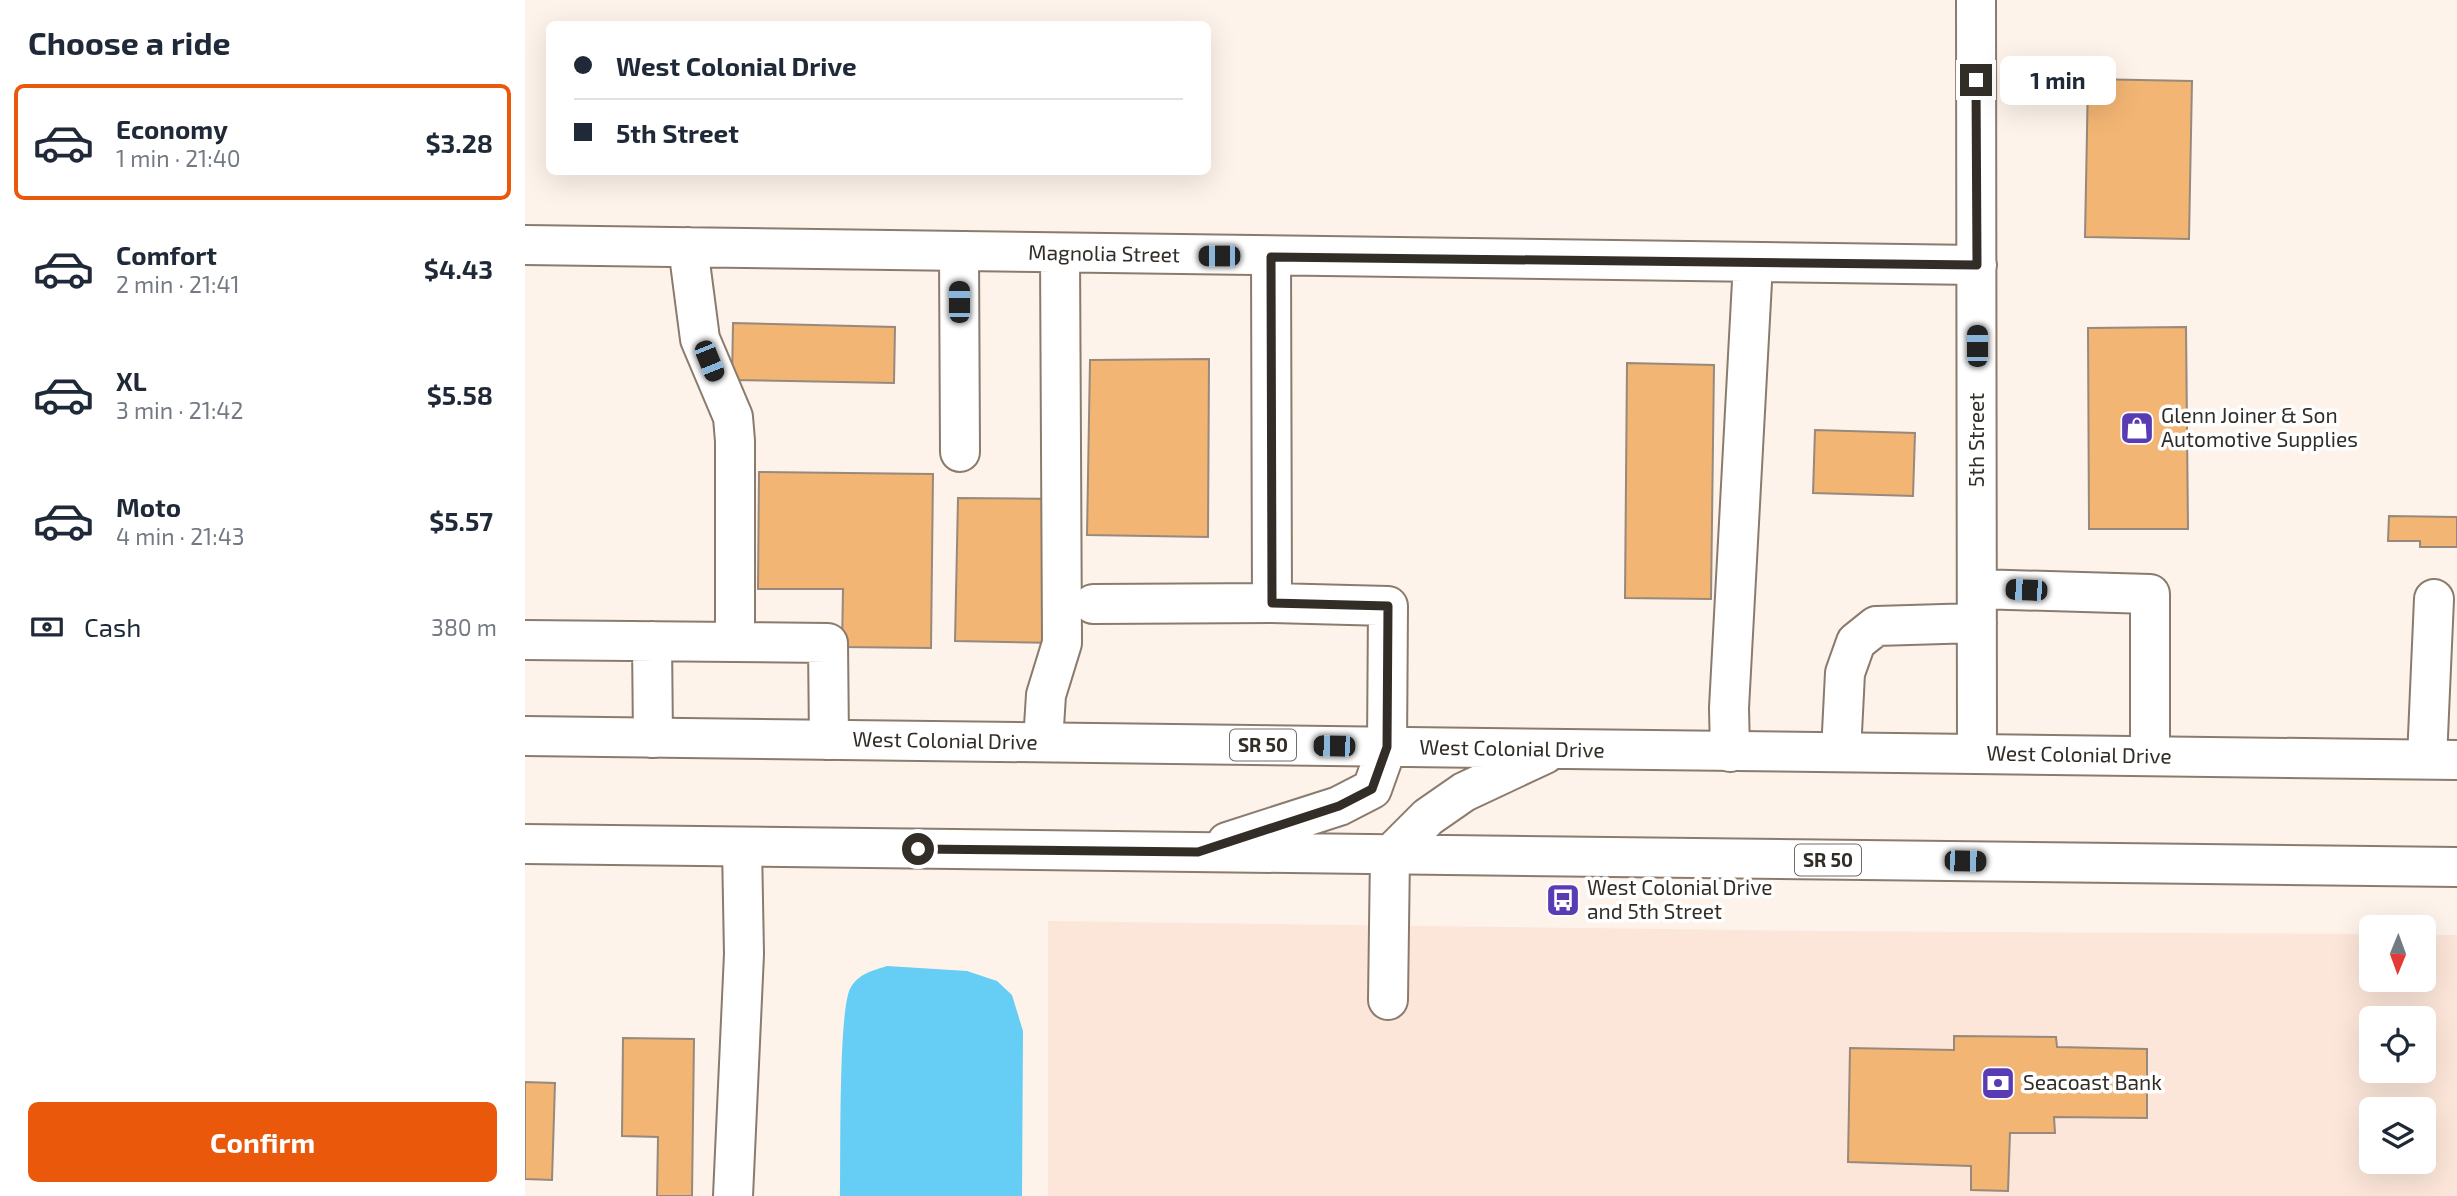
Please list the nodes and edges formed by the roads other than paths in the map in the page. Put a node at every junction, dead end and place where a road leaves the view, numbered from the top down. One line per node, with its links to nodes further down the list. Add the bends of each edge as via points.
1 (1976, 0): 8 (main road, 5th Street)
2 (525, 245): 3 (main road, Magnolia Street)
3 (688, 247): 4 (main road, Magnolia Street); 16 (main road, via 700,339 733,417)
4 (959, 252): 5 (main road, Magnolia Street); 9 (main road)
5 (1061, 254): 6 (main road, Magnolia Street); 20 (main road, via 1062,643 1045,695)
6 (1271, 257): 7 (main road, Magnolia Street); 11 (main road)
7 (1753, 263): 8 (main road, Magnolia Street); 23 (main road)
8 (1977, 265): 13 (main road, 5th Street)
9 (960, 452)
10 (2434, 598): 27 (main road)
11 (1272, 603): 12 (main road); 21 (main road, via 1388,606)
12 (1093, 604)
13 (1977, 606): 24 (main road, via 1876,626 1856,642 1845,673); 25 (main road, 5th Street); 26 (main road, via 2150,594)
14 (525, 640): 15 (main road)
15 (652, 641): 16 (main road); 18 (main road)
16 (735, 642): 19 (main road, via 828,643)
17 (525, 736): 18 (main road, West Colonial Drive / SR 50)
18 (653, 738): 19 (main road, West Colonial Drive / SR 50)
19 (829, 740): 20 (main road, West Colonial Drive / SR 50)
20 (1043, 742): 21 (main road, West Colonial Drive / SR 50)
21 (1387, 747): 22 (main road, West Colonial Drive / SR 50); 30 (main road, via 1372,789 1339,806)
22 (1553, 750): 23 (main road, West Colonial Drive / SR 50); 31 (main road, via 1464,792 1428,817)
23 (1730, 752): 24 (main road, West Colonial Drive / SR 50)
24 (1841, 752): 25 (main road, West Colonial Drive / SR 50)
25 (1977, 754): 26 (main road, West Colonial Drive / SR 50)
26 (2150, 756): 27 (main road, West Colonial Drive / SR 50)
27 (2442, 759)
28 (525, 845): 29 (main road, SR 50)
29 (742, 847): 30 (main road, SR 50); 34 (main road, via 744,954)
30 (1198, 852): 31 (main road, SR 50)
31 (1390, 855): 32 (main road, SR 50); 33 (main road)
32 (2457, 867)
33 (1388, 1000)
34 (733, 1196)

